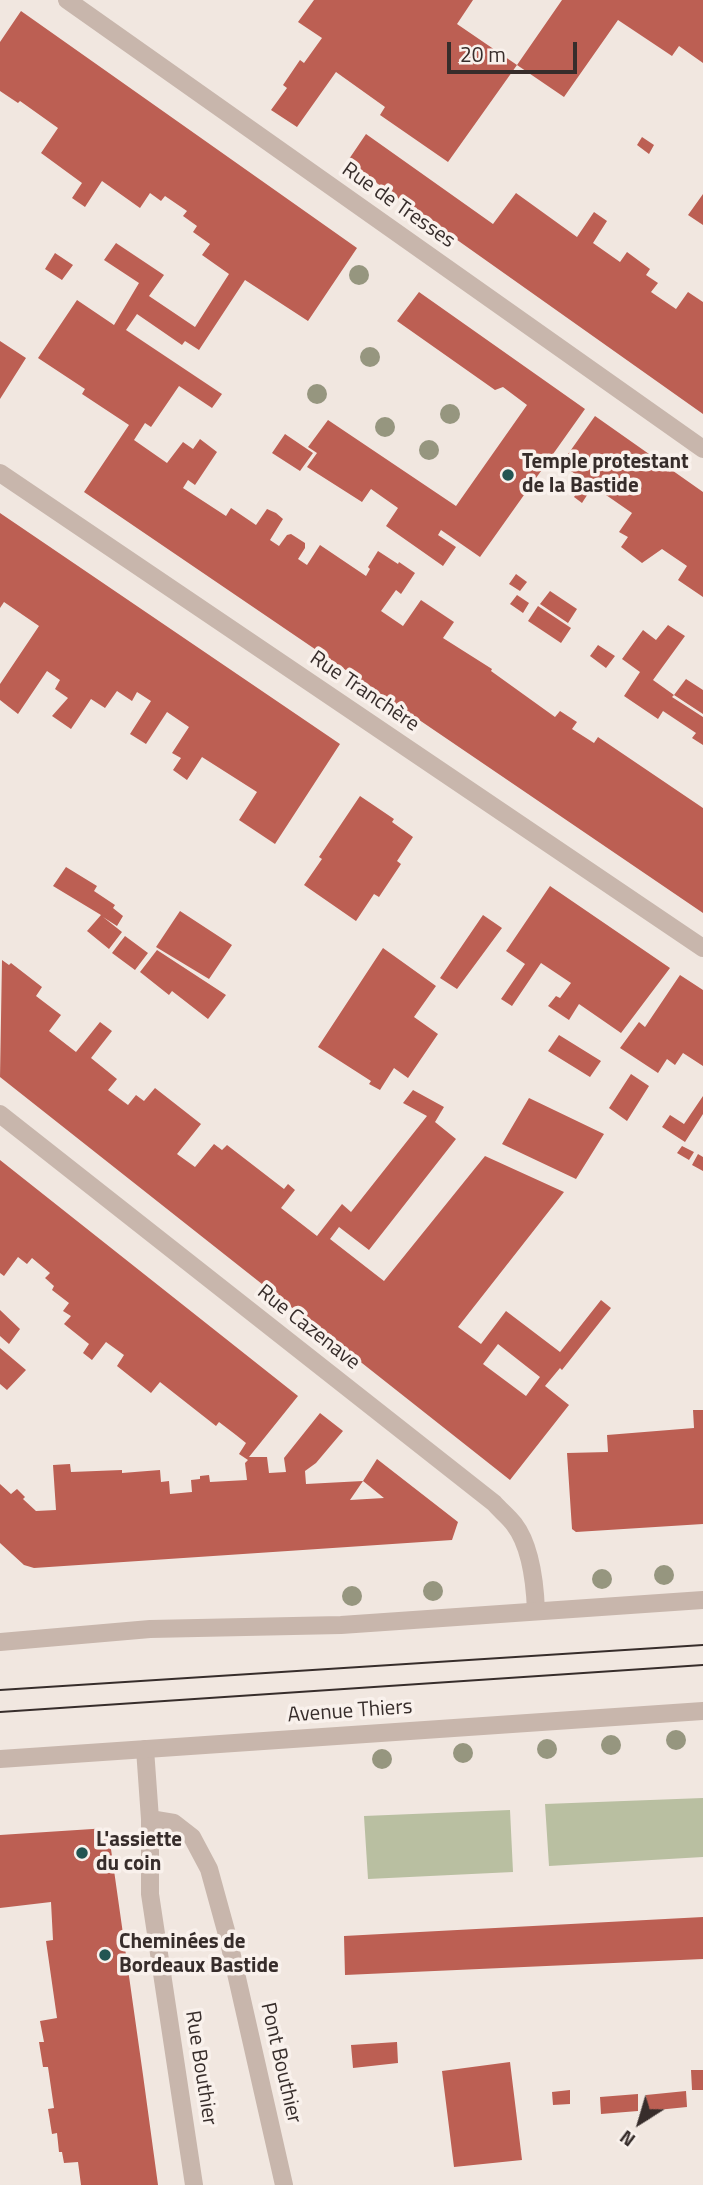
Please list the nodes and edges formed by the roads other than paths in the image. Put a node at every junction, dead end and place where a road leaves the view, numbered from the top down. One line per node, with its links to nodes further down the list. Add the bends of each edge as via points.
1 (67, 0): 2 (street, Rue de Tresses)
2 (703, 449)
3 (0, 473): 4 (street, Rue Tranchère)
4 (703, 948)
5 (0, 1114): 7 (street, Rue Cazenave, via 494,1503 523,1541)
6 (703, 1600): 7 (street)
7 (536, 1611): 8 (street, via 341,1625 150,1629)
8 (0, 1642)
9 (703, 1710): 10 (street, Avenue Thiers)
10 (145, 1749): 11 (street, Avenue Thiers); 12 (street, Rue Bouthier)
11 (0, 1759)
12 (150, 1819): 13 (street, Rue Bouthier, via 150,1894); 14 (street, Pont Bouthier, via 174,1823 192,1837 209,1869)
13 (194, 2185)
14 (284, 2185)

